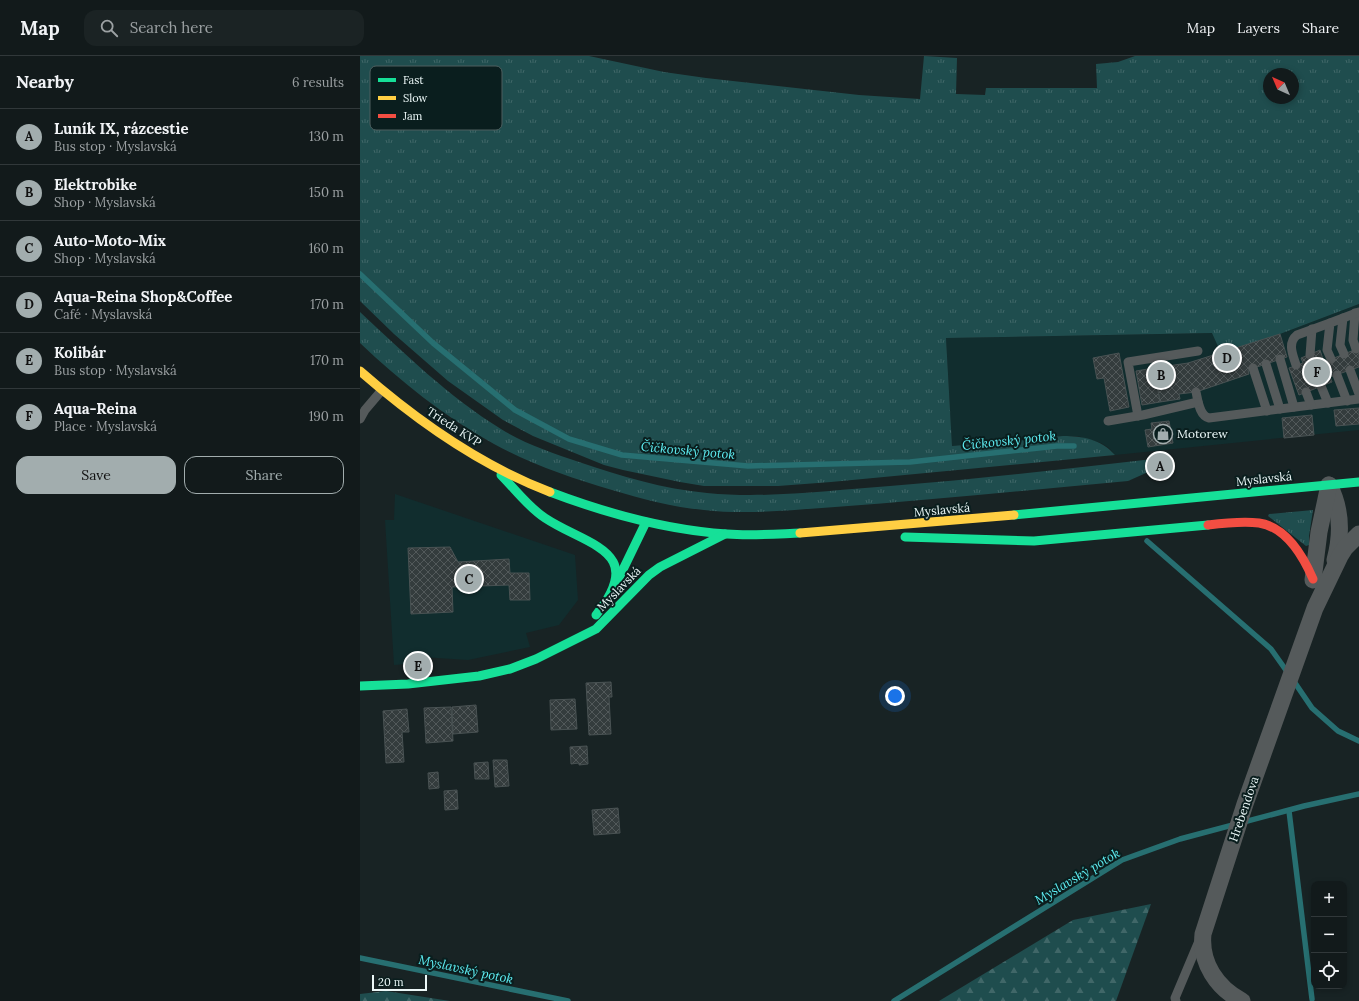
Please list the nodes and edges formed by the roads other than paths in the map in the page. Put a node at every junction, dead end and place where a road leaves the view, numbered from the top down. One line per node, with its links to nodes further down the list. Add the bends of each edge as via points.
1 (1357, 312): 2 (lane); 5 (lane, via 1353,340)
2 (1343, 318): 3 (lane); 7 (lane, via 1340,345)
3 (1330, 323): 4 (lane); 9 (lane, via 1327,350)
4 (1312, 329): 8 (lane); 12 (lane, via 1292,340)
5 (1356, 349)
6 (1198, 351): 30 (lane, via 1128,362)
7 (1344, 354)
8 (1310, 355)
9 (1331, 359)
10 (1280, 360): 27 (lane)
11 (1266, 364): 28 (lane)
12 (1296, 365)
13 (1253, 368): 29 (lane)
14 (1350, 370): 21 (lane)
15 (360, 371): 18 (street, Trieda KVP)
16 (1337, 375): 23 (lane)
17 (1321, 386): 25 (lane)
18 (382, 390): 31 (lane); 33 (street, Trieda KVP, via 445,438)
19 (1196, 392): 24 (lane)
20 (1306, 392): 26 (lane)
21 (1359, 394)
22 (1359, 399): 23 (lane)
23 (1347, 401): 25 (lane)
24 (1198, 402): 29 (lane, via 1202,414 1207,418); 30 (lane)
25 (1328, 403): 26 (lane)
26 (1311, 405): 27 (lane)
27 (1294, 407): 28 (lane)
28 (1280, 409): 29 (lane)
29 (1266, 411)
30 (1138, 416): 32 (lane)
31 (360, 419)
32 (1108, 421)
33 (486, 462): 36 (street, Trieda KVP, via 544,489 596,508); 44 (street, Myslavská, via 539,514 604,550 615,567)
34 (1359, 482): 35 (street, Myslavská)
35 (1329, 485): 38 (street, Myslavská, via 927,523); 42 (street, via 1336,500 1339,518 1339,540); 43 (street, via 1318,532)
36 (646, 522): 37 (street, Trieda KVP); 44 (street)
37 (726, 534): 38 (street, Myslavská); 46 (street, Myslavská, via 654,571 602,625)
38 (778, 534): 40 (street)
39 (1359, 534): 42 (street, via 1345,548)
40 (873, 536)
41 (896, 537): 43 (street, via 1034,541 1227,523 1252,523 1276,529 1284,536 1306,561)
42 (1332, 570): 45 (street, Hrebendova)
43 (1313, 579): 45 (street)
44 (615, 586): 46 (street, Myslavská, via 608,600 592,620)
45 (1315, 608): 48 (street, Hrebendova)
46 (563, 646): 47 (street, Myslavská, via 524,664 480,676)
47 (360, 686)
48 (1202, 934): 49 (lane); 50 (street, Hrebendova, via 1202,948 1211,971 1223,989)
49 (1175, 1000)
50 (1242, 1001)

